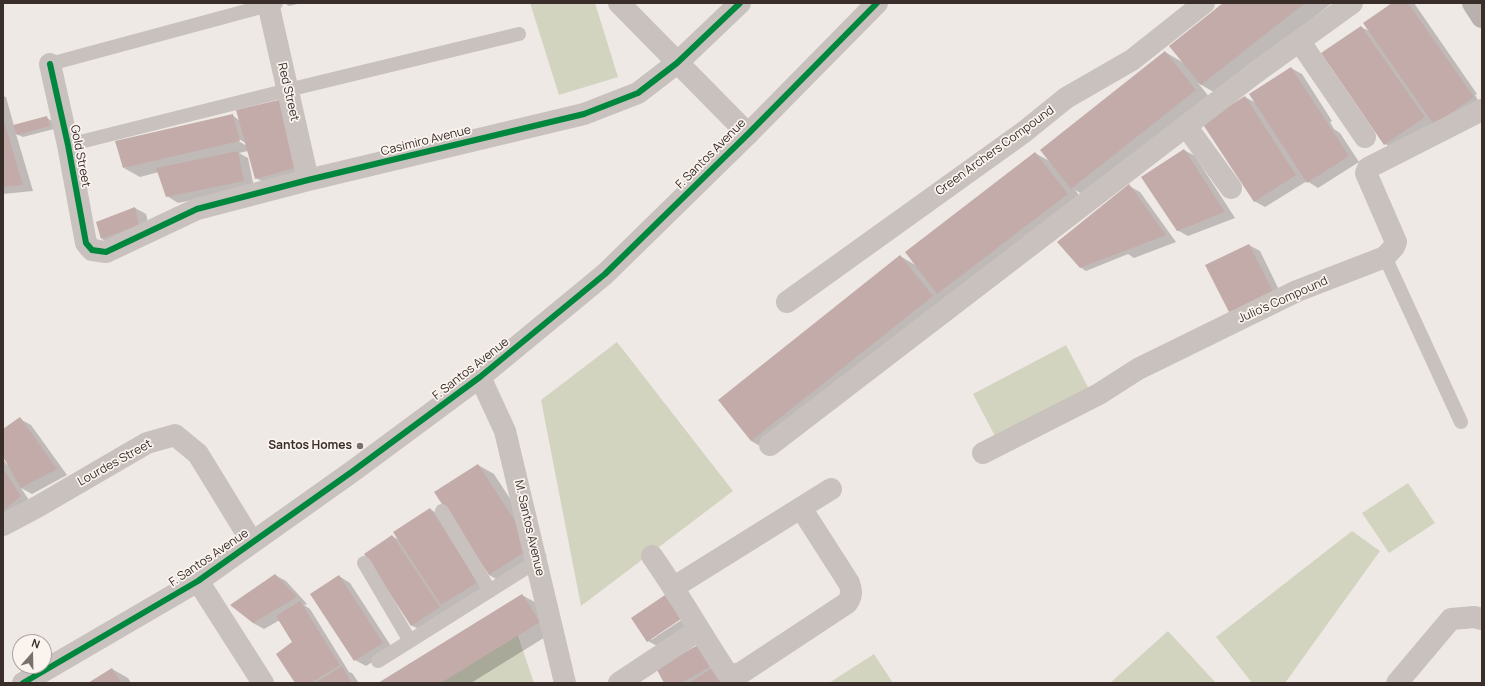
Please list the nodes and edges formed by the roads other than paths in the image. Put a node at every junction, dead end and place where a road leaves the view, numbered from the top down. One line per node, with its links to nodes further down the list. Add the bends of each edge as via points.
1 (619, 3): 11 (street)
2 (740, 3): 11 (street, Casimiro Avenue)
3 (877, 3): 16 (street, F. Santos Avenue)
4 (1204, 3): 23 (street, Green Archers Compound, via 1132,60 1066,98 1024,132)
5 (1352, 3): 10 (street)
6 (1473, 3): 8 (main road)
7 (271, 4): 12 (lane); 13 (street, Red Street)
8 (1482, 17)
9 (519, 34): 13 (lane)
10 (1300, 42): 15 (street); 17 (street)
11 (677, 62): 16 (street); 19 (street, Casimiro Avenue, via 638,93 584,114)
12 (50, 64): 18 (street, Gold Street)
13 (288, 90): 18 (lane); 19 (street, Red Street)
14 (1482, 110): 22 (street, via 1368,168 1366,173 1396,242)
15 (1186, 126): 20 (street); 26 (street)
16 (748, 134): 24 (street, F. Santos Avenue, via 605,274)
17 (1366, 137)
18 (68, 146): 21 (street, Gold Street, via 86,243)
19 (308, 180): 21 (street, Casimiro Avenue, via 197,209 106,252)
20 (1231, 188)
21 (92, 250)
22 (1385, 256): 25 (lane); 27 (street, Julio's Compound, via 1297,291 1138,369 1099,394)
23 (787, 302)
24 (480, 377): 32 (street, F. Santos Avenue); 34 (street, M. Santos Avenue, via 505,431)
25 (1461, 422)
26 (770, 445)
27 (983, 453)
28 (830, 489): 29 (street)
29 (801, 508): 37 (street); 40 (street, via 852,589 847,603 740,673 733,675 727,673)
30 (442, 511): 38 (lane)
31 (3, 525): 32 (street, Lourdes Street, via 147,443 175,435 198,454)
32 (252, 542): 36 (street, F. Santos Avenue)
33 (652, 556): 37 (street)
34 (537, 561): 38 (lane); 45 (street, M. Santos Avenue)
35 (364, 564): 41 (lane)
36 (198, 581): 43 (street, F. Santos Avenue); 44 (street)
37 (674, 587): 40 (street)
38 (490, 591): 41 (lane)
39 (1482, 619): 47 (street, via 1451,619)
40 (698, 630): 46 (street)
41 (410, 641): 42 (lane)
42 (378, 662)
43 (24, 683)
44 (263, 683)
45 (565, 683)
46 (619, 683)
47 (1397, 683)

